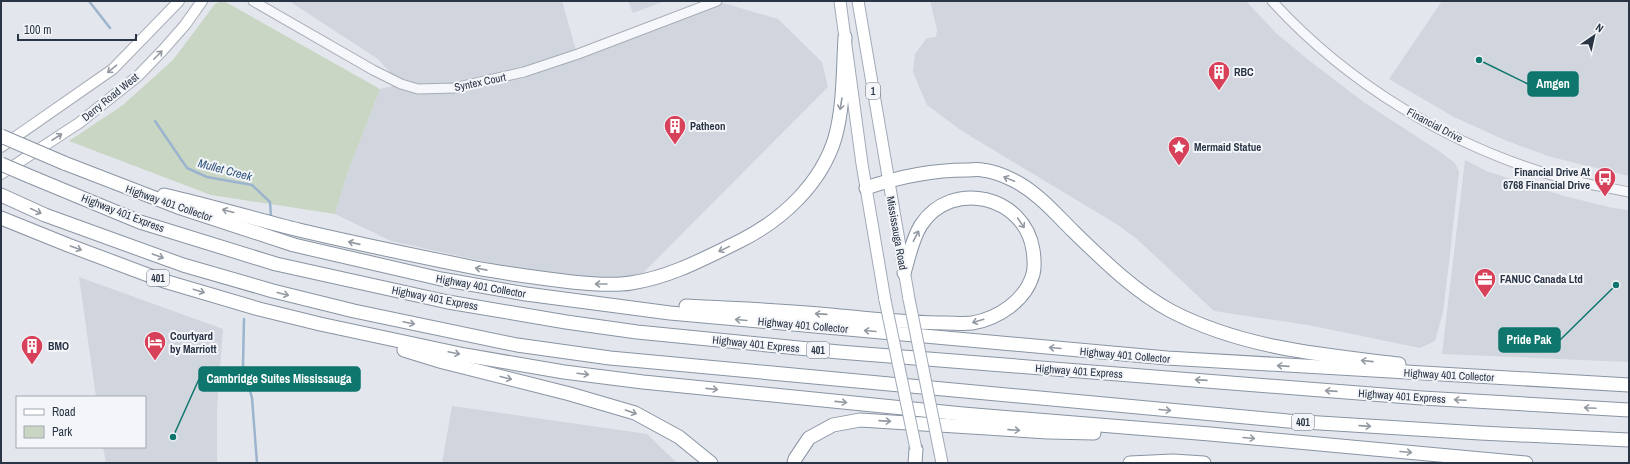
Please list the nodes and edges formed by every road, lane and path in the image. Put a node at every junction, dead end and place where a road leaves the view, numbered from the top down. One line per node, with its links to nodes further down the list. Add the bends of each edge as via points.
1 (178, 1): 10 (main road, Derry Road West, one-way to 10, via 113,69)
2 (202, 1): 12 (main road, Derry Road West, one-way to 2, via 79,123 138,76 163,50)
3 (253, 1): 4 (street, Syntex Court, via 373,70 401,84 418,89 454,88 524,72)
4 (717, 1)
5 (840, 1): 8 (main road, Mississauga Road / 1)
6 (858, 1): 13 (main road, Mississauga Road / 1)
7 (1272, 1): 16 (street, Financial Drive, via 1337,63 1417,117 1459,139 1528,167 1582,183)
8 (845, 37): 14 (highway, one-way to 14, via 842,100 835,138 823,166 806,190 785,212 759,231 687,267 660,277 629,284 591,284 519,276 405,254 298,230); 15 (main road, Mississauga Road / 1)
9 (1, 136): 14 (highway, Highway 401 Collector / 401, bridge)
10 (1, 147)
11 (1, 164): 24 (highway, Highway 401 Express / 401, one-way to 11, bridge, via 1422,398 840,352 637,332 566,322 448,302 276,264 140,222)
12 (1, 174)
13 (888, 180): 15 (highway); 19 (main road, Mississauga Road / 1); 22 (highway, one-way to 13, via 1331,357 1255,342 1221,332 1192,321 1145,295 1125,280 1043,201 1013,180 982,170 953,170)
14 (110, 182): 20 (highway, Highway 401 Collector / 401, via 294,245 441,279)
15 (866, 188): 28 (main road, Mississauga Road / 1, bridge, via 885,300)
16 (1629, 192)
17 (1, 194): 25 (highway, 401, one-way to 25, via 45,215 168,260 273,292 517,345 610,358 1119,406 1288,421)
18 (1, 218): 21 (highway, 401, one-way to 21, via 164,280 259,310)
19 (904, 273): 20 (highway, one-way to 20, via 913,242 922,224 937,208 957,198 982,198 1004,206 1020,219 1032,241 1033,274 1021,297 997,314 973,323 887,321 749,309); 30 (main road, Mississauga Road / 1, bridge)
20 (568, 300): 22 (highway, Highway 401 Collector / 401, one-way to 20, via 1167,358 670,313)
21 (320, 324): 26 (highway, 401, one-way to 26, via 465,355 643,382 964,414); 31 (highway, one-way to 31, via 443,362 635,413 679,437)
22 (1531, 379): 23 (highway, Highway 401 Collector / 401)
23 (1629, 385)
24 (1629, 410)
25 (1480, 433): 27 (highway, 401); 29 (highway)
26 (1210, 434): 32 (highway, one-way to 26, via 809,438 833,425 860,420 1048,432); 37 (highway, 401, one-way to 37)
27 (1629, 440)
28 (916, 449): 33 (highway); 34 (main road, Mississauga Road / 1)
29 (1629, 449)
30 (941, 458)
31 (711, 463)
32 (794, 463)
33 (916, 463)
34 (919, 463)
35 (1130, 463): 36 (highway)
36 (1204, 463)
37 (1526, 463)

